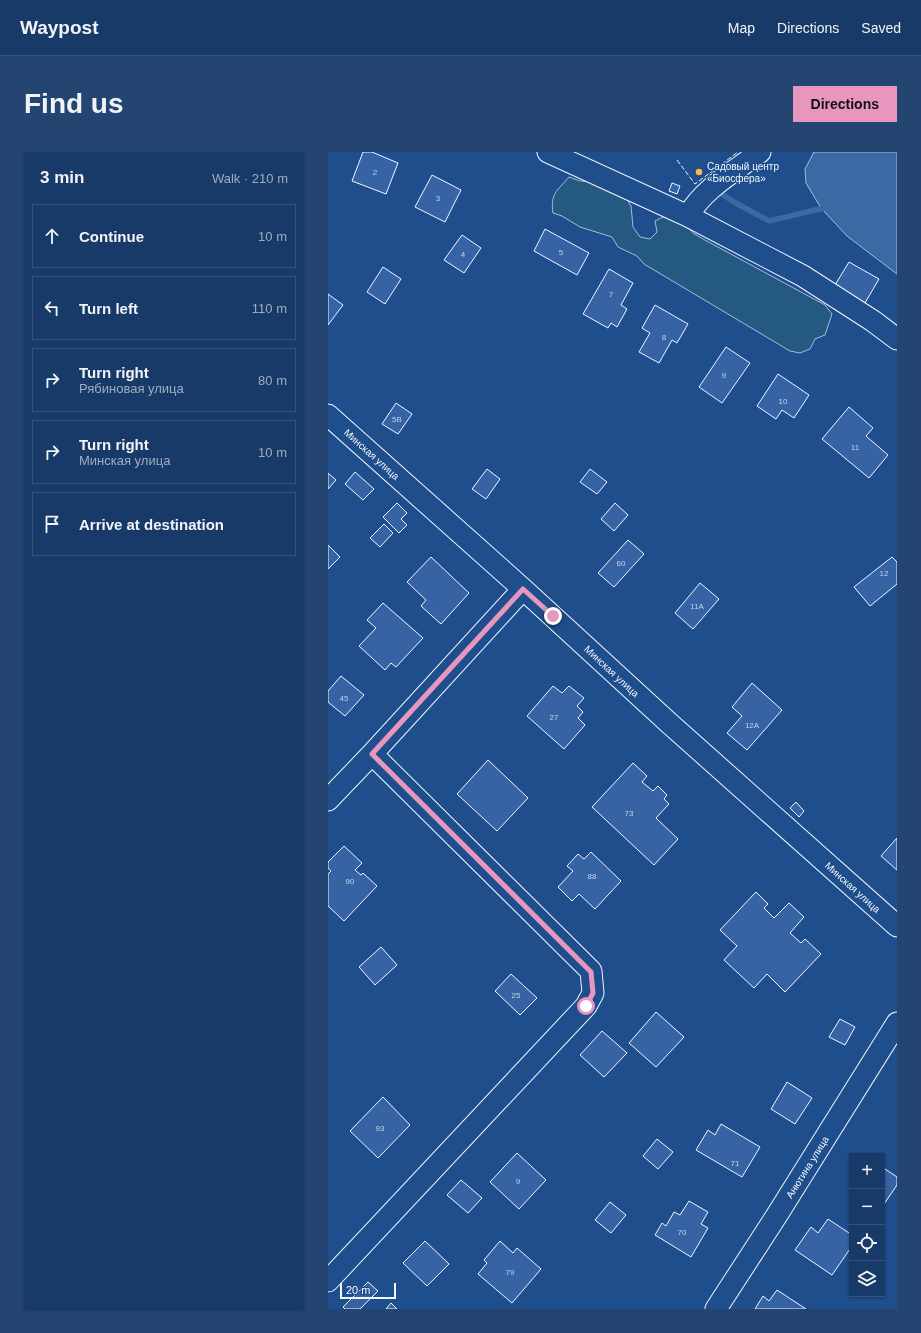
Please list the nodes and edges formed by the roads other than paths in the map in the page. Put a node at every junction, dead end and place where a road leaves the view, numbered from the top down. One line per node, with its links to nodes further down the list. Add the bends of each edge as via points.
1 (548, 152): 3 (street)
2 (760, 152): 3 (street, via 704,194)
3 (688, 216): 4 (street, via 803,276)
4 (897, 339)
5 (328, 414): 6 (street, Минская улица)
6 (523, 589): 7 (street); 9 (street, Минская улица)
7 (372, 754): 8 (street); 11 (street, via 591,972 593,993 586,1006)
8 (328, 800)
9 (897, 926)
10 (897, 1023): 12 (street, Анютина улица)
11 (328, 1282)
12 (716, 1309)

